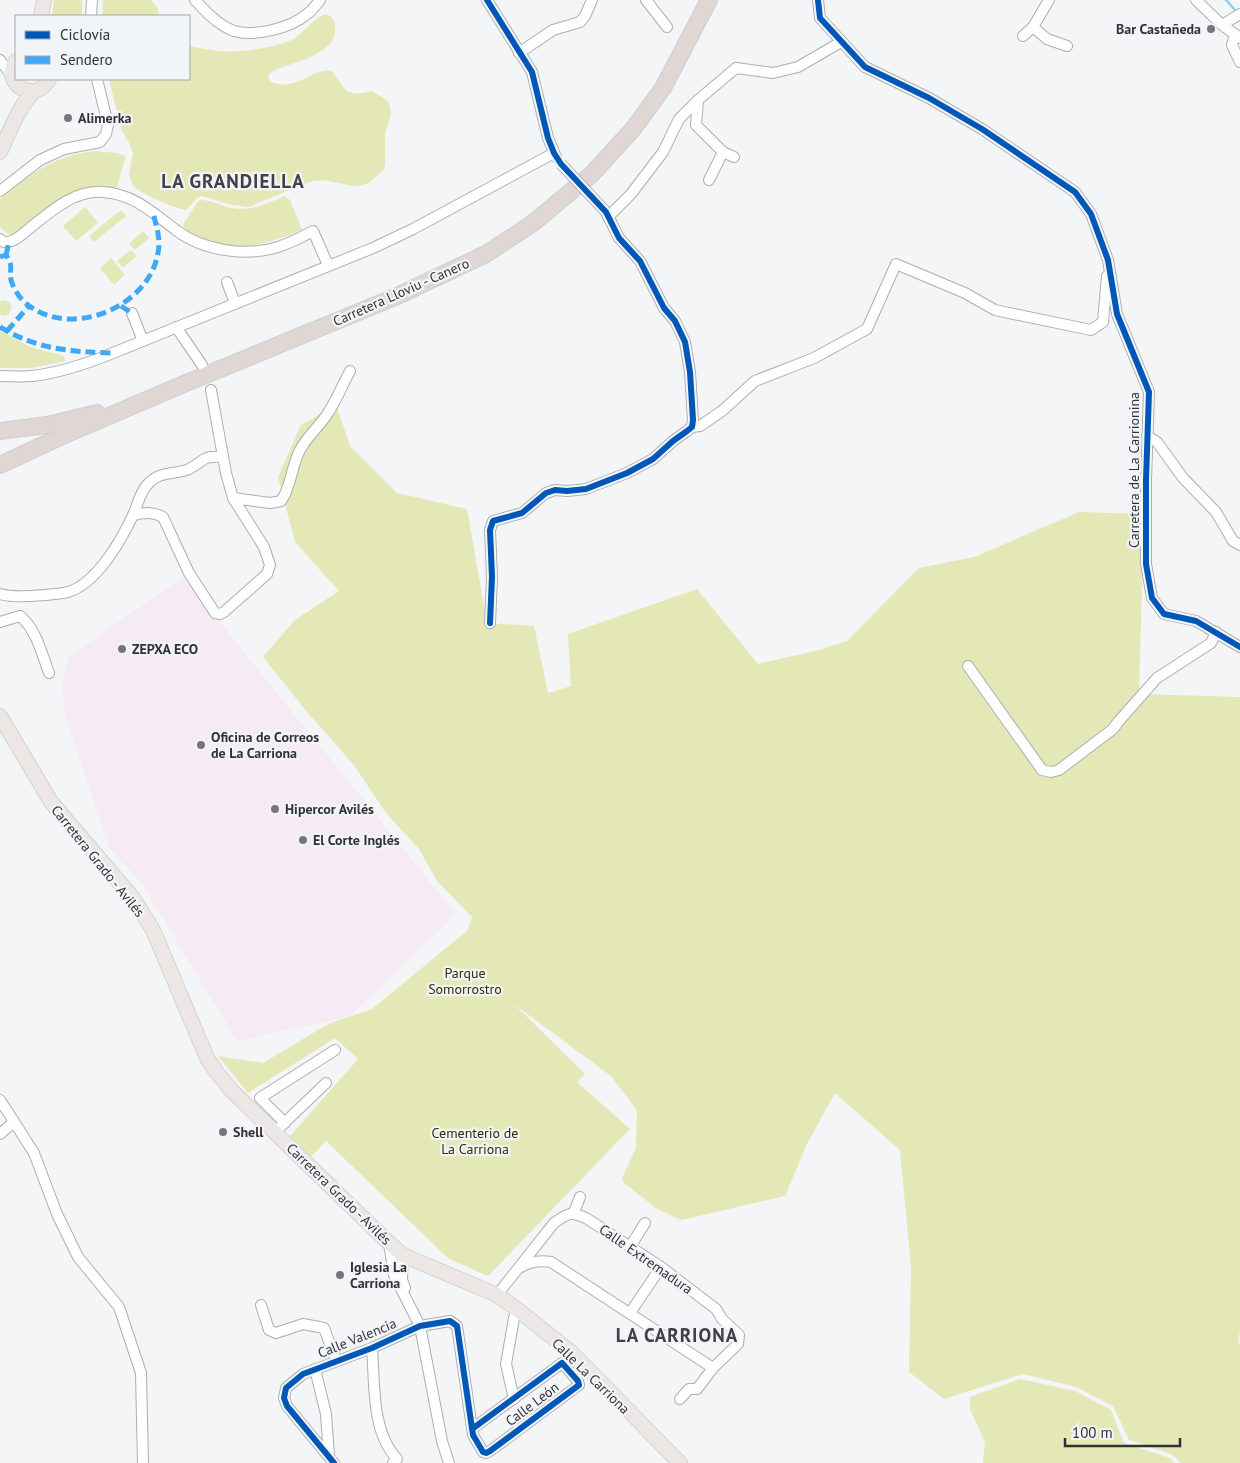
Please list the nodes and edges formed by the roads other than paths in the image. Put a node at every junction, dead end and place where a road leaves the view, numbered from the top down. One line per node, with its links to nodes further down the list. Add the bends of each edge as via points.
1 (44, 0): 12 (main road)
2 (92, 0): 13 (street)
3 (195, 0): 4 (street, via 210,17 234,31 256,34 284,27 307,15)
4 (320, 0)
5 (487, 0): 22 (street)
6 (592, 0): 22 (street, via 580,22 552,30)
7 (646, 0): 16 (street)
8 (818, 0): 20 (street, Carretera de La Carrionina, via 820,18)
9 (1049, 0): 17 (street)
10 (1196, 0): 15 (street)
11 (709, 1): 51 (highway, Carretera Lloviu - Canero, via 664,88 633,129 592,174 533,223 486,254 395,297)
12 (41, 15)
13 (91, 15)
14 (1238, 16): 15 (street)
15 (1222, 25): 19 (street)
16 (667, 27)
17 (1033, 27): 18 (street); 21 (street, via 1047,39)
18 (1023, 36)
19 (1237, 36): 26 (street, via 1232,45)
20 (841, 42): 31 (street, via 798,67 773,72 736,68); 41 (street, Carretera de La Carrionina, via 865,67 982,128 1075,192 1091,214)
21 (1067, 46)
22 (519, 53): 35 (street, via 532,72)
23 (0, 59): 24 (street); 29 (street)
24 (15, 60)
25 (15, 62): 29 (main road, via 12,70)
26 (1240, 62)
27 (48, 80): 30 (main road)
28 (97, 80): 38 (street, via 108,125 100,142 64,149 40,160)
29 (15, 81): 30 (main road, via 28,91); 32 (main road, via 19,102)
30 (35, 91): 32 (main road)
31 (698, 100): 34 (street, via 696,125); 39 (street, via 680,119 662,152 631,194)
32 (16, 118): 33 (main road)
33 (0, 152)
34 (723, 152): 36 (street); 37 (street)
35 (554, 153): 39 (street, bridge); 42 (street, via 413,229)
36 (734, 156)
37 (709, 180)
38 (0, 191)
39 (607, 214): 53 (street, via 619,238 640,261 685,342 693,399)
40 (0, 239): 42 (street, via 14,241 70,199 104,192 138,202 178,232 198,243 222,250 252,251 277,247 313,231)
41 (1108, 260): 53 (street, via 1103,322 1092,330 995,310 965,293 896,264 867,329 814,358 755,381 722,411 700,426); 55 (street, Carretera de La Carrionina, via 1117,314 1148,392)
42 (328, 265): 44 (street)
43 (227, 282): 44 (street)
44 (235, 303): 46 (street)
45 (132, 313): 47 (street)
46 (176, 327): 47 (street); 48 (street)
47 (143, 340): 50 (street, via 71,369 31,376)
48 (202, 365)
49 (350, 370): 58 (street, via 328,414 301,447 287,494 281,501 270,503)
50 (0, 376)
51 (179, 386): 54 (highway, via 89,415); 57 (highway, Carretera Lloviu - Canero)
52 (211, 390): 56 (street)
53 (692, 427): 63 (street, via 653,458 627,473 586,489 546,493 522,513 493,521 490,530)
54 (0, 431)
55 (1147, 436): 60 (street, via 1157,442 1183,478 1216,512 1233,541); 64 (street, Carretera de La Carrionina, via 1146,564 1152,598 1164,614 1196,621)
56 (223, 457): 58 (street); 59 (street, via 202,458 186,470 163,474 148,483)
57 (0, 465)
58 (233, 498): 59 (street, via 264,547 270,565 267,574 220,614 215,613 189,573 163,517 155,513)
59 (134, 514): 61 (street, via 100,570 81,586 56,594)
60 (1240, 545)
61 (0, 594)
62 (0, 622): 67 (street, via 20,616 25,620)
63 (490, 623)
64 (1216, 632): 65 (street, Carretera de La Carrionina); 66 (street, via 1211,643 1157,678 1113,729 1059,770 1051,772 1042,770)
65 (1240, 647)
66 (968, 666)
67 (49, 673)
68 (0, 716): 73 (main road, Carretera Grado - Avilés, via 51,802 133,898 153,930 198,1038 217,1073 232,1091)
69 (336, 1050): 73 (street, via 260,1098)
70 (326, 1083): 73 (street)
71 (0, 1100): 72 (street)
72 (14, 1122): 74 (street); 100 (street, via 34,1153 78,1257 118,1307 141,1373)
73 (280, 1128): 78 (main road, Carretera Grado - Avilés)
74 (0, 1134)
75 (580, 1197): 76 (street)
76 (574, 1212): 79 (street, Calle Extremadura); 81 (street, via 554,1222)
77 (645, 1223): 79 (street)
78 (388, 1243): 80 (main road, Carretera Grado - Avilés); 87 (street, via 394,1275)
79 (630, 1247): 82 (street, Calle Extremadura)
80 (403, 1255): 83 (main road, Carretera Grado - Avilés); 87 (street, via 402,1280)
81 (520, 1267): 83 (street); 86 (street, via 542,1260 551,1262)
82 (661, 1267): 86 (street); 93 (street, Calle Extremadura, via 716,1309 739,1335 738,1344)
83 (497, 1295): 85 (main road, Calle La Carriona)
84 (261, 1305): 91 (street, via 269,1330 276,1333 303,1324 324,1328)
85 (518, 1310): 90 (main road, Calle La Carriona); 94 (street, via 506,1364)
86 (630, 1313): 93 (street)
87 (415, 1314): 88 (street)
88 (420, 1326): 89 (street, Calle Valencia); 96 (street, Calle Valencia, via 450,1321 457,1326); 101 (street)
89 (372, 1348): 91 (street, Calle Valencia); 99 (street, via 379,1427)
90 (567, 1358): 94 (street, Calle León); 97 (street, Calle León, via 578,1385 486,1453); 102 (main road, Calle La Carriona)
91 (336, 1360): 92 (street, Calle Valencia)
92 (315, 1368): 98 (street); 98 (street, Calle Valencia, via 286,1388 284,1398 287,1406)
93 (713, 1368): 95 (street, Calle Extremadura, via 697,1389 688,1389)
94 (514, 1399): 96 (street, Calle León)
95 (680, 1399)
96 (472, 1429): 97 (street, Calle Valencia)
97 (483, 1452)
98 (332, 1460)
99 (398, 1462)
100 (144, 1463)
101 (449, 1463)
102 (680, 1463)

